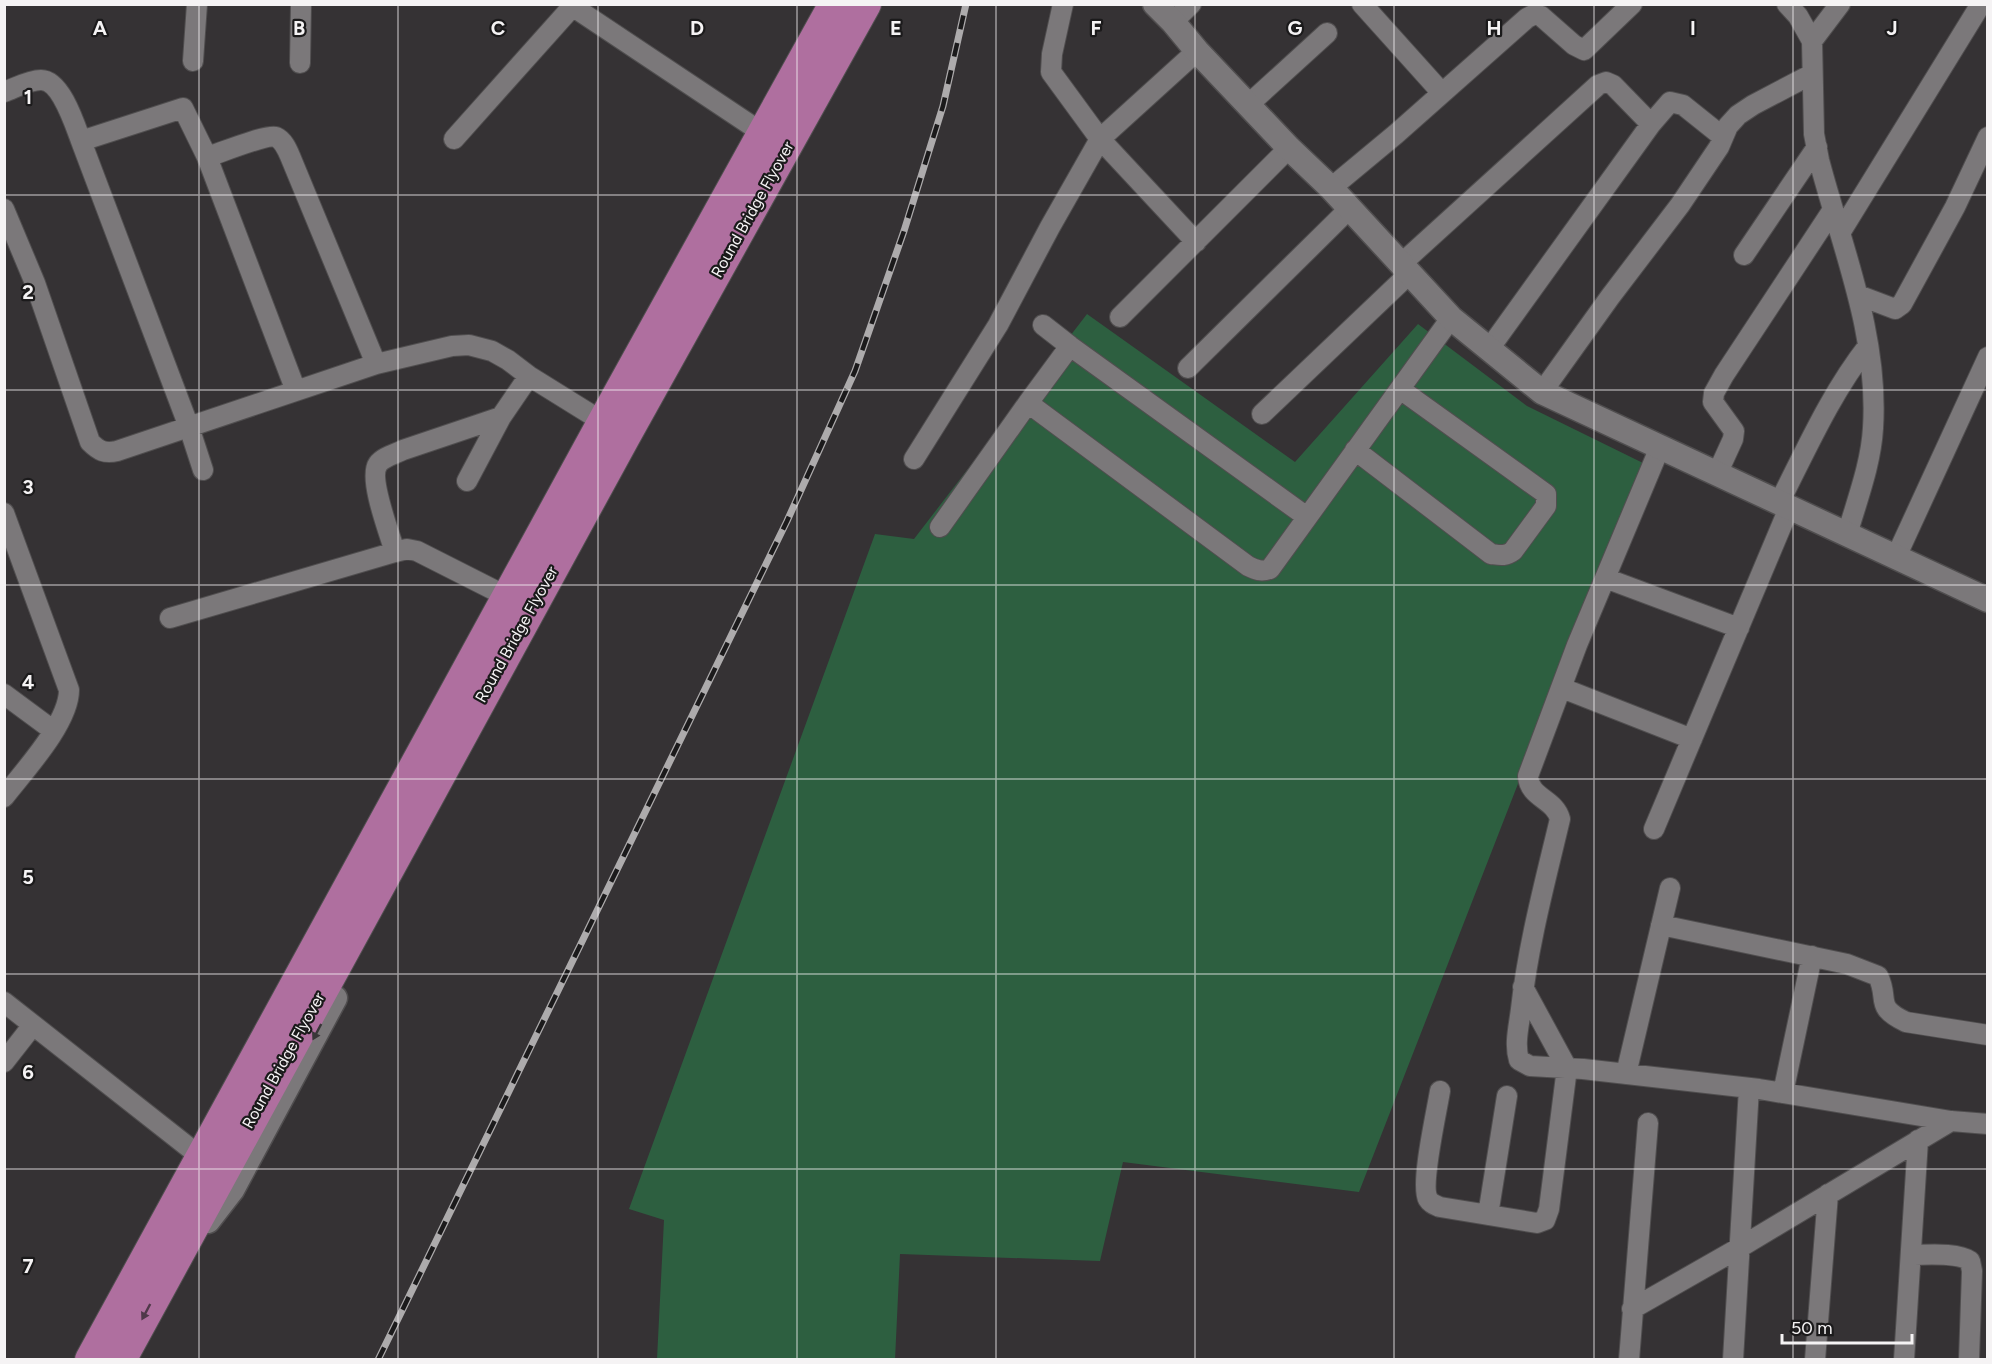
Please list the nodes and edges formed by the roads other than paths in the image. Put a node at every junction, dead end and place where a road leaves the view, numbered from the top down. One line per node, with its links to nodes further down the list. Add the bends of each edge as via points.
1 (197, 4): 20 (street)
2 (301, 4): 21 (street)
3 (823, 4): 27 (street)
4 (835, 4): 105 (main road, Round Bridge Flyover, via 597,433)
5 (865, 4): 105 (main road, Round Bridge Flyover, via 625,435)
6 (879, 4): 110 (street, one-way to 110, via 701,320 232,1190)
7 (1063, 4): 31 (street, via 1051,72)
8 (1155, 4): 16 (street)
9 (1191, 4): 16 (street)
10 (1362, 4): 24 (street)
11 (1632, 4): 24 (street, via 1584,50 1535,14 1516,26)
12 (1787, 4): 18 (street)
13 (1840, 4): 18 (street)
14 (1981, 4): 40 (street)
15 (571, 6): 27 (street); 30 (street)
16 (1173, 22): 19 (street)
17 (1327, 33): 25 (street)
18 (1812, 41): 22 (street)
19 (1197, 51): 25 (street); 31 (street)
20 (193, 61)
21 (300, 63)
22 (1812, 74): 28 (street, via 1738,115); 33 (street)
23 (4, 92): 32 (street, via 40,80 49,82 63,98)
24 (1442, 93): 36 (street)
25 (1248, 105): 34 (street)
26 (1651, 124): 28 (street, via 1670,102 1675,102); 43 (street, via 1612,85 1598,85); 50 (street)
27 (755, 128): 61 (street)
28 (1723, 137): 57 (street, via 1680,205)
29 (1988, 137): 44 (street, via 1956,207 1902,304 1895,309)
30 (454, 139)
31 (1100, 139): 41 (street); 65 (street, via 998,325)
32 (81, 141): 35 (street, via 183,108); 62 (street)
33 (1816, 147): 39 (street); 42 (street)
34 (1289, 148): 36 (street); 41 (street)
35 (207, 157): 52 (street, via 264,138 282,141); 56 (street)
36 (1330, 188): 37 (street)
37 (1350, 208): 43 (street); 53 (street)
38 (4, 209): 62 (street, via 35,283 90,442 106,453)
39 (1833, 212): 40 (street); 67 (street, via 1714,393 1713,405 1734,431)
40 (1840, 234): 44 (street)
41 (1196, 242): 45 (street)
42 (1744, 255)
43 (1405, 269): 46 (street); 59 (street)
44 (1858, 295): 49 (street)
45 (1120, 317)
46 (1451, 318): 50 (street); 55 (street)
47 (1043, 325): 48 (street)
48 (1070, 346): 58 (street); 71 (street)
49 (1868, 346): 69 (street, via 1834,396); 73 (street, via 1873,429 1862,487)
50 (1490, 349): 57 (street)
51 (1988, 357): 75 (street)
52 (376, 364): 54 (street, via 469,345 492,351); 56 (street)
53 (1188, 368)
54 (529, 375): 60 (street); 61 (street)
55 (1400, 389): 64 (street); 64 (street, via 1546,494 1546,506 1513,551 1502,556 1491,554)
56 (296, 392): 62 (street)
57 (1542, 392): 63 (street)
58 (1028, 404): 71 (street, via 1257,571 1270,569); 72 (street)
59 (1262, 414)
60 (501, 417): 68 (street); 74 (street, via 403,450 378,465 377,489)
61 (596, 417): 77 (street)
62 (189, 427): 66 (street)
63 (1660, 447): 67 (street); 76 (street)
64 (1355, 450): 71 (street)
65 (914, 459)
66 (203, 470)
67 (1717, 474): 69 (street)
68 (467, 481)
69 (1784, 506): 73 (street); 80 (street)
70 (4, 513): 83 (street, via 69,690 67,706)
71 (1307, 517)
72 (940, 527)
73 (1847, 535): 75 (street)
74 (395, 552): 77 (street, via 417,551); 79 (street)
75 (1896, 558): 78 (street)
76 (1605, 578): 80 (street); 81 (street)
77 (498, 592): 105 (street)
78 (1988, 600)
79 (171, 618)
80 (1738, 628): 84 (street)
81 (1562, 688): 84 (street); 90 (street, via 1528,776 1528,783 1555,807 1560,819)
82 (4, 694): 83 (street)
83 (54, 731): 85 (street)
84 (1692, 739): 86 (street)
85 (4, 797)
86 (1654, 829)
87 (1670, 888): 88 (street)
88 (1661, 925): 89 (street); 96 (street)
89 (1812, 956): 93 (street, via 1878,976 1883,1004 1906,1022); 99 (street)
90 (1523, 987): 95 (street); 95 (street, via 1519,1060 1530,1066)
91 (4, 1002): 92 (street)
92 (33, 1025): 94 (street); 105 (street)
93 (1988, 1035)
94 (4, 1062)
95 (1567, 1068): 96 (street); 107 (street, via 1547,1218 1537,1223)
96 (1626, 1074): 97 (street)
97 (1749, 1088): 99 (street); 108 (street)
98 (1440, 1091): 107 (street, via 1428,1160 1427,1198 1440,1207)
99 (1784, 1093): 101 (street)
100 (1507, 1095): 107 (street)
101 (1951, 1121): 103 (street); 104 (street)
102 (1648, 1123): 111 (street)
103 (1988, 1124)
104 (1918, 1140): 106 (street); 109 (street)
105 (207, 1153): 110 (main road, Round Bridge Flyover); 112 (street); 113 (main road)
106 (1828, 1194): 108 (street); 117 (street)
107 (1488, 1215)
108 (1739, 1248): 111 (street); 116 (street)
109 (1911, 1255): 118 (street); 119 (street, via 1957,1256 1970,1261)
110 (171, 1265): 114 (main road, Round Bridge Flyover, one-way to 114)
111 (1632, 1309): 115 (street)
112 (77, 1359)
113 (91, 1359)
114 (120, 1359)
115 (1629, 1359)
116 (1733, 1359)
117 (1815, 1359)
118 (1904, 1359)
119 (1969, 1359)

